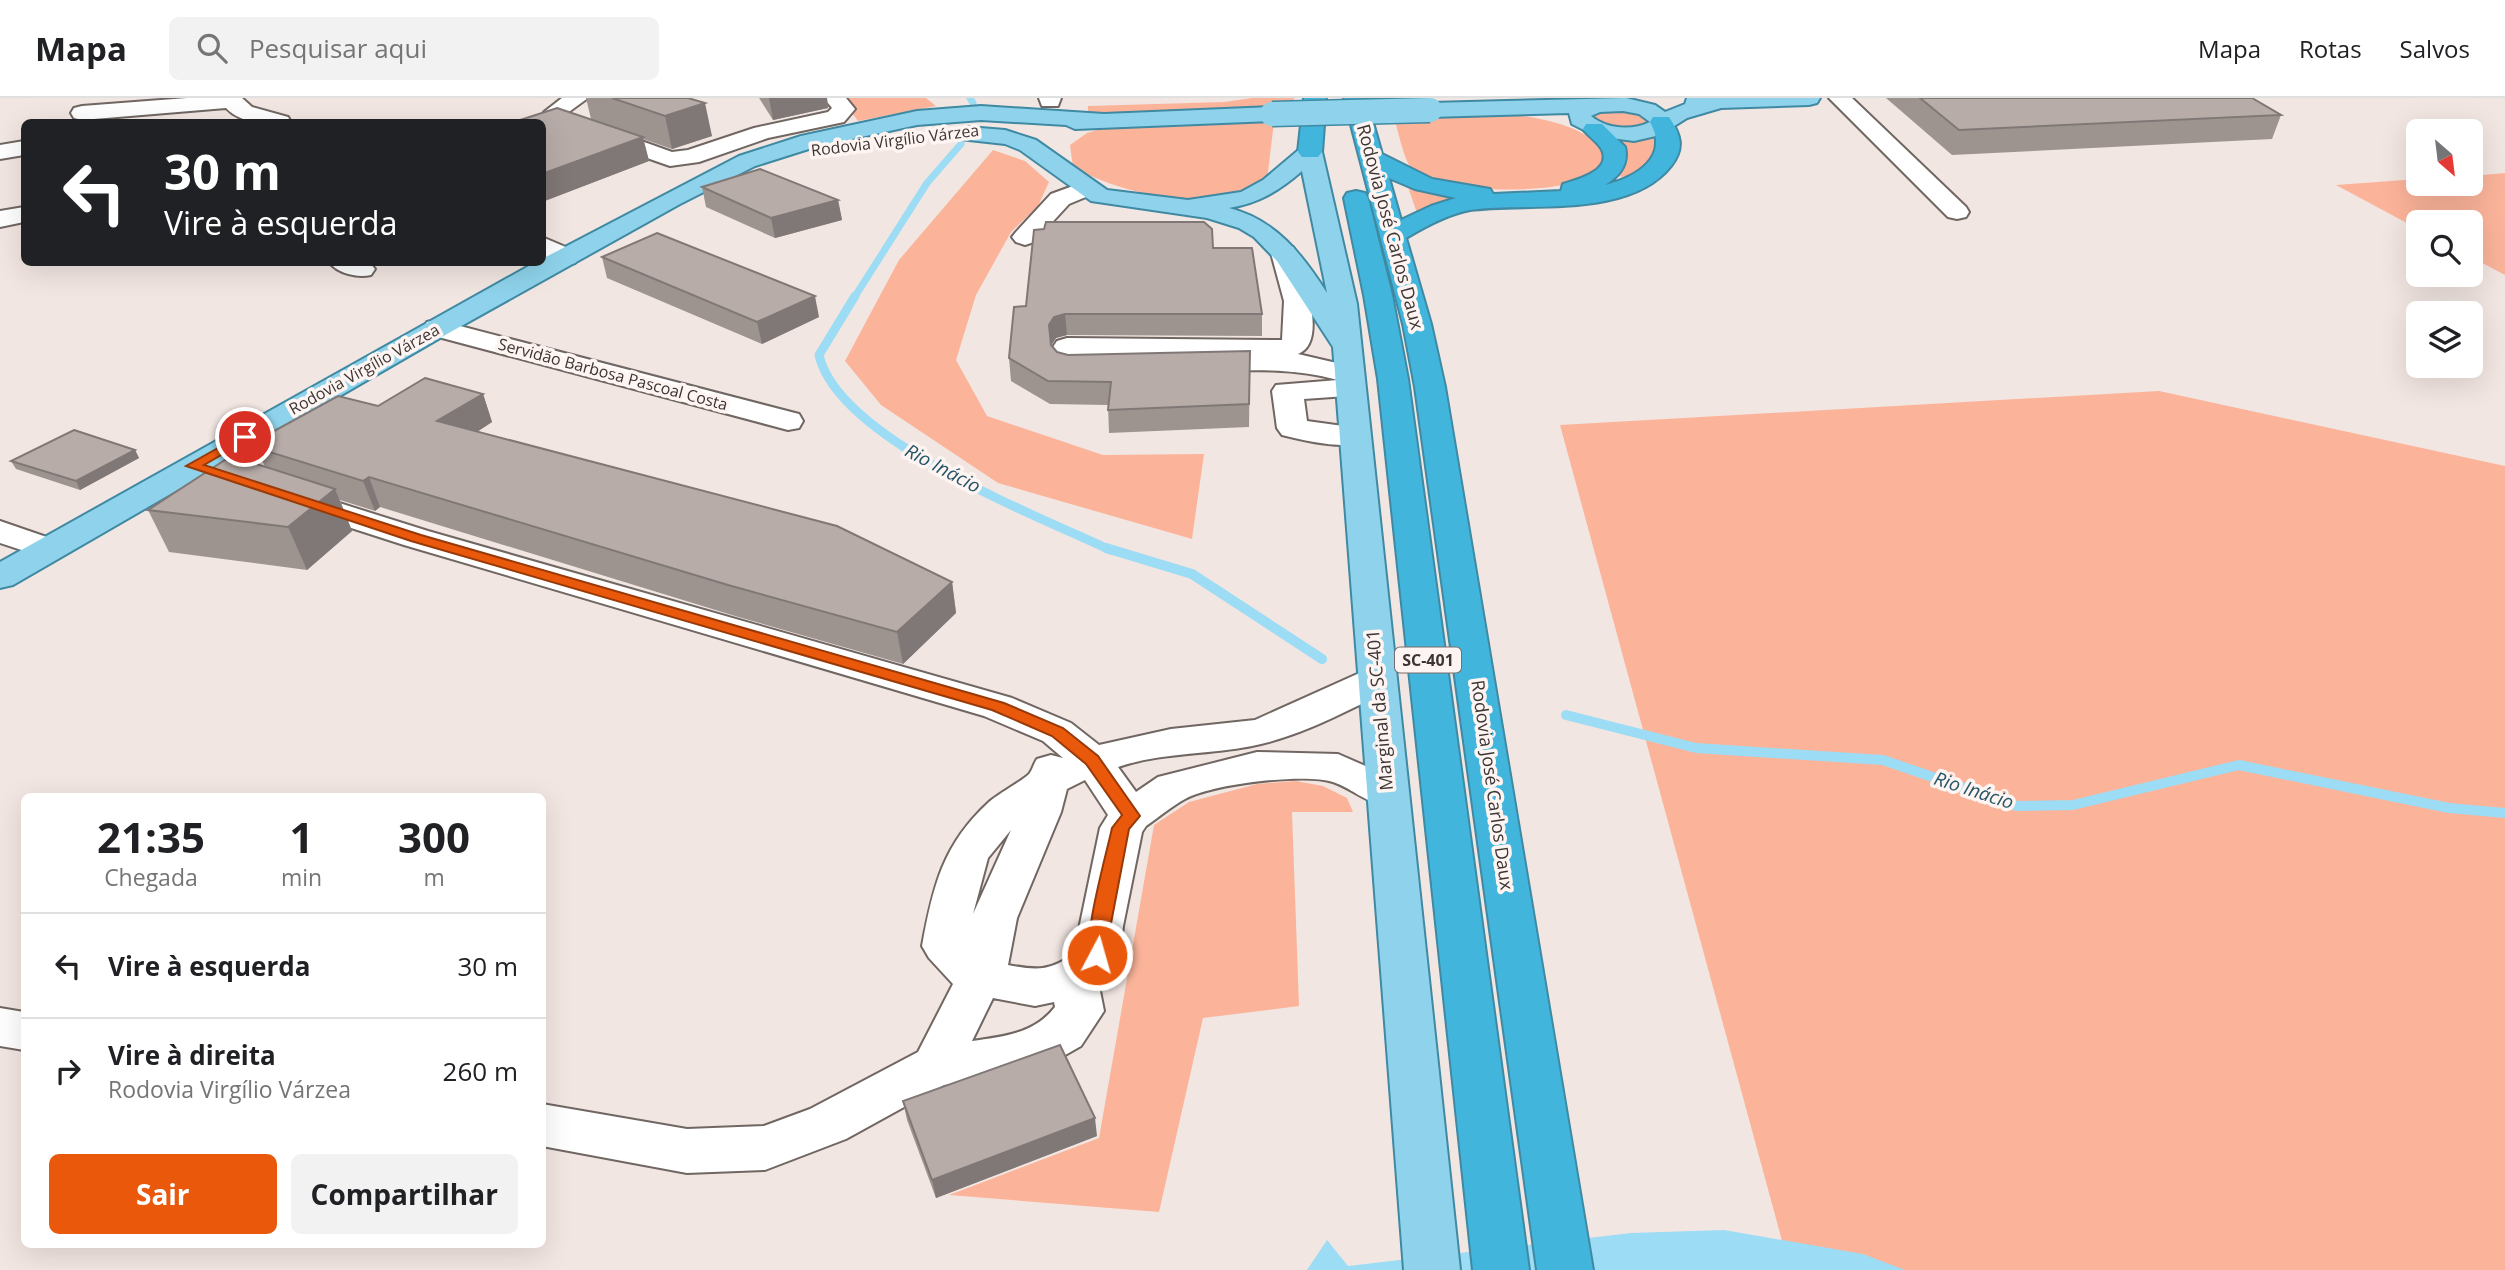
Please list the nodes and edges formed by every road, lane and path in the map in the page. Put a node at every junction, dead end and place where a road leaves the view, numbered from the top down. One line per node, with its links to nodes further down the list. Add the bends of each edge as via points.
1 (577, 98): 22 (street, via 555,112 555,118 670,159 691,157)
2 (835, 98): 22 (street, via 844,109 836,117)
3 (1315, 98): 26 (highway)
4 (1333, 98): 63 (highway, Rodovia José Carlos Daux / SC-401, via 1393,379)
5 (1355, 98): 27 (highway, Rodovia José Carlos Daux / SC-401)
6 (1809, 98): 9 (main road)
7 (1840, 98): 33 (street)
8 (231, 99): 13 (street); 15 (street, via 241,111)
9 (1721, 101): 10 (main road); 18 (main road)
10 (1610, 104): 11 (main road); 18 (main road, via 1649,110); 20 (main road, via 1579,114 1584,124)
11 (1485, 108): 12 (main road, Rodovia Virgílio Várzea, bridge, via 1272,114); 20 (main road, via 1542,114)
12 (1101, 109): 14 (main road, Rodovia Virgílio Várzea); 14 (main road, Rodovia Virgílio Várzea, via 1078,121)
13 (82, 113)
14 (1050, 115): 19 (main road, Rodovia Virgílio Várzea); 28 (main road)
15 (257, 116): 16 (street); 17 (street)
16 (234, 119)
17 (268, 119)
18 (1661, 122): 20 (main road, via 1652,130 1630,134); 37 (highway, via 1671,138 1669,154 1637,182 1586,195 1446,209)
19 (954, 123): 21 (main road, Rodovia Virgílio Várzea); 28 (main road, via 1017,140)
20 (1594, 129): 27 (highway, via 1613,146 1610,170 1595,182 1565,190 1495,195 1439,190)
21 (891, 131): 24 (main road, Rodovia Virgílio Várzea); 30 (main road, Rodovia Virgílio Várzea, via 792,155)
22 (762, 133): 24 (street)
23 (21, 148): 25 (street)
24 (783, 149): 30 (main road, Rodovia Virgílio Várzea)
25 (0, 152)
26 (1310, 152): 29 (main road); 43 (main road, Marginal da SC-401, via 1336,262)
27 (1372, 158): 37 (highway, Rodovia José Carlos Daux / SC-401)
28 (1057, 168): 31 (main road)
29 (1284, 175): 32 (main road, via 1247,198); 36 (main road, via 1281,196)
30 (695, 187): 39 (main road, Rodovia Virgílio Várzea)
31 (1084, 189): 32 (main road, via 1112,198); 38 (street, via 1060,199)
32 (1184, 208): 36 (main road, via 1237,218)
33 (1957, 212)
34 (21, 216): 35 (street)
35 (0, 219)
36 (1261, 231): 40 (main road)
37 (1392, 236): 64 (highway, Rodovia José Carlos Daux / SC-401, via 1417,324 1442,452)
38 (1025, 237)
39 (554, 251)
40 (1284, 253): 43 (main road); 43 (street, via 1298,301 1298,342 1291,348 1067,348 1070,366 1295,361)
41 (531, 266): 42 (main road, Rodovia Virgílio Várzea)
42 (437, 328): 44 (street, Servidão Barbosa Pascoal Costa); 46 (main road, Rodovia Virgílio Várzea)
43 (1348, 369): 45 (main road, Marginal da SC-401); 45 (street, via 1287,391 1293,428)
44 (788, 421)
45 (1354, 436): 50 (main road, Marginal da SC-401)
46 (193, 466): 48 (main road, Rodovia Virgílio Várzea); 51 (street, via 416,538)
47 (0, 531): 48 (street)
48 (49, 549): 49 (main road, Rodovia Virgílio Várzea)
49 (0, 577)
50 (1378, 680): 52 (street, via 1265,730 1168,742); 54 (main road, Marginal da SC-401)
51 (998, 707): 52 (street, via 1057,732); 53 (street, via 1044,749 1052,763)
52 (1092, 760): 53 (street); 55 (street)
53 (1049, 779): 56 (street, via 1010,805 970,850 945,946)
54 (1387, 792): 55 (street, via 1338,768 1257,766 1173,787); 62 (main road, Marginal da SC-401)
55 (1131, 816): 57 (street, via 1121,828 1096,961)
56 (980, 978): 57 (street, via 1035,988); 60 (street)
57 (1074, 980): 60 (street, via 1080,1010 1064,1032 1027,1053)
58 (0, 1027): 59 (street)
59 (21, 1030)
60 (935, 1066): 61 (street, via 828,1124 765,1148 687,1152)
61 (546, 1126)
62 (1430, 1248)
63 (1498, 1248)
64 (1565, 1270)

